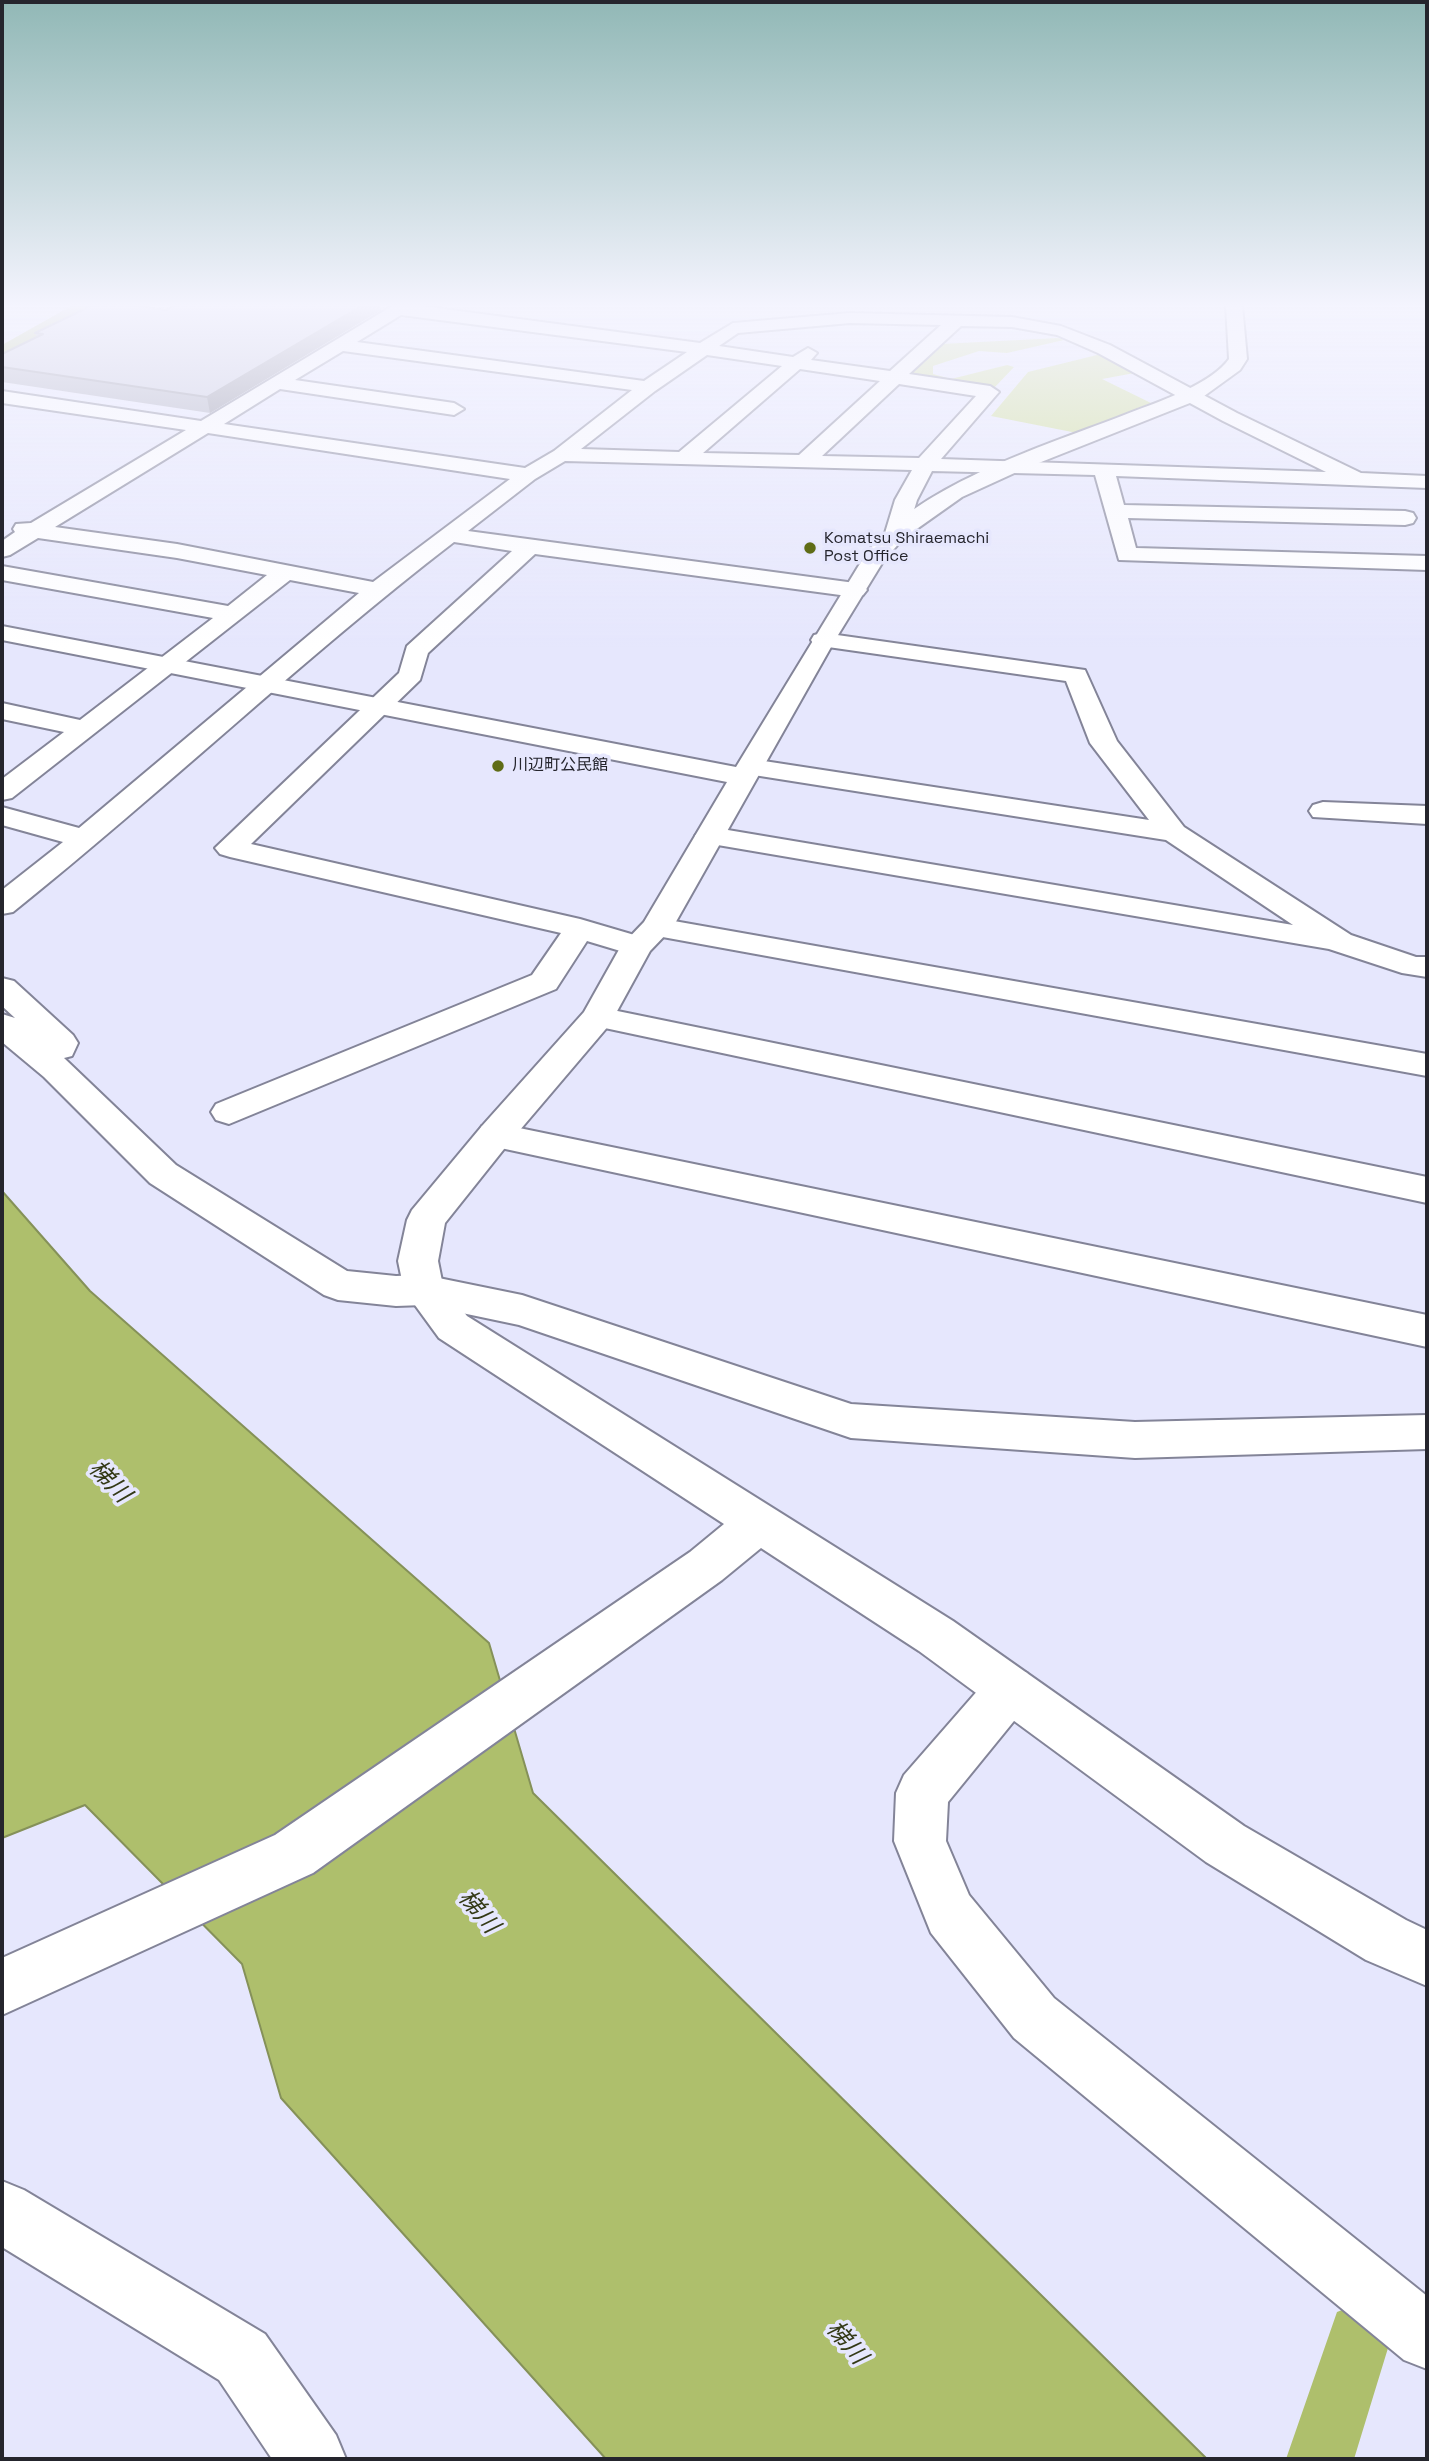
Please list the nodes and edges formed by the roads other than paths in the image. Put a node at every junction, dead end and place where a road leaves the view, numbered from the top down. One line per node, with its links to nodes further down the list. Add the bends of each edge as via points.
1 (164, 420): 9 (street)
2 (218, 420): 9 (street)
3 (605, 420): 10 (street)
4 (728, 420): 11 (street)
5 (849, 420): 12 (street)
6 (965, 420): 13 (street)
7 (1130, 420): 14 (street)
8 (1236, 420): 17 (street)
9 (208, 426): 16 (street); 22 (street)
10 (561, 454): 11 (street); 16 (street)
11 (684, 457): 12 (street)
12 (805, 460): 13 (street)
13 (926, 463): 14 (street); 23 (street, via 906,500)
14 (1014, 466): 15 (street); 23 (street, via 955,493)
15 (1104, 469): 17 (street); 20 (street)
16 (528, 475): 24 (street)
17 (1357, 479): 18 (street)
18 (1380, 481): 19 (street); 25 (street)
19 (1427, 482)
20 (1115, 511): 25 (street); 25 (street, via 1127,555)
21 (2, 525): 22 (street)
22 (35, 530): 27 (street); 29 (street, via 177,551)
23 (896, 534): 31 (street, via 875,557)
24 (449, 535): 26 (street); 30 (street)
25 (1419, 544)
26 (530, 547): 31 (street); 37 (street, via 416,651 411,675)
27 (2, 550)
28 (2, 573): 32 (street)
29 (283, 574): 30 (street); 32 (street)
30 (377, 590): 36 (street)
31 (856, 590): 34 (street)
32 (230, 614): 35 (street)
33 (2, 632): 35 (street)
34 (822, 640): 40 (street); 45 (street, via 1076,675 1104,743)
35 (170, 664): 36 (street); 39 (street)
36 (267, 683): 37 (street); 47 (street)
37 (380, 707): 40 (street); 50 (street, via 230,848)
38 (2, 711): 39 (street)
39 (86, 729): 41 (street)
40 (748, 772): 45 (street); 46 (street)
41 (2, 792)
42 (1322, 811): 43 (street)
43 (1427, 815)
44 (2, 816): 47 (street)
45 (1174, 833): 52 (street)
46 (710, 836): 51 (street); 52 (street)
47 (73, 847): 48 (street, via 33,858); 49 (street)
48 (2, 880)
49 (2, 905)
50 (580, 928): 51 (street); 59 (street, via 544,982)
51 (647, 937): 55 (street); 57 (street)
52 (1340, 942): 53 (street)
53 (1427, 967)
54 (2, 988): 58 (street, via 61,1043)
55 (598, 1017): 60 (street); 61 (street)
56 (2, 1025): 58 (street)
57 (1427, 1065)
58 (55, 1069): 62 (street, via 163,1174 338,1285)
59 (229, 1112)
60 (495, 1135): 62 (street, via 426,1220 418,1261); 63 (street)
61 (1427, 1190)
62 (424, 1290): 64 (street, via 522,1310 850,1421 1135,1440); 65 (street, via 453,1327)
63 (1427, 1331)
64 (1427, 1432)
65 (760, 1522): 66 (street); 68 (street, via 706,1566 294,1854)
66 (1010, 1689): 67 (street, via 1226,1844 1386,1940); 70 (street, via 922,1793 920,1841 950,1914 1034,2018)
67 (1427, 1958)
68 (2, 1987)
69 (2, 2213): 71 (street, via 242,2357)
70 (1427, 2337)
71 (312, 2459)

